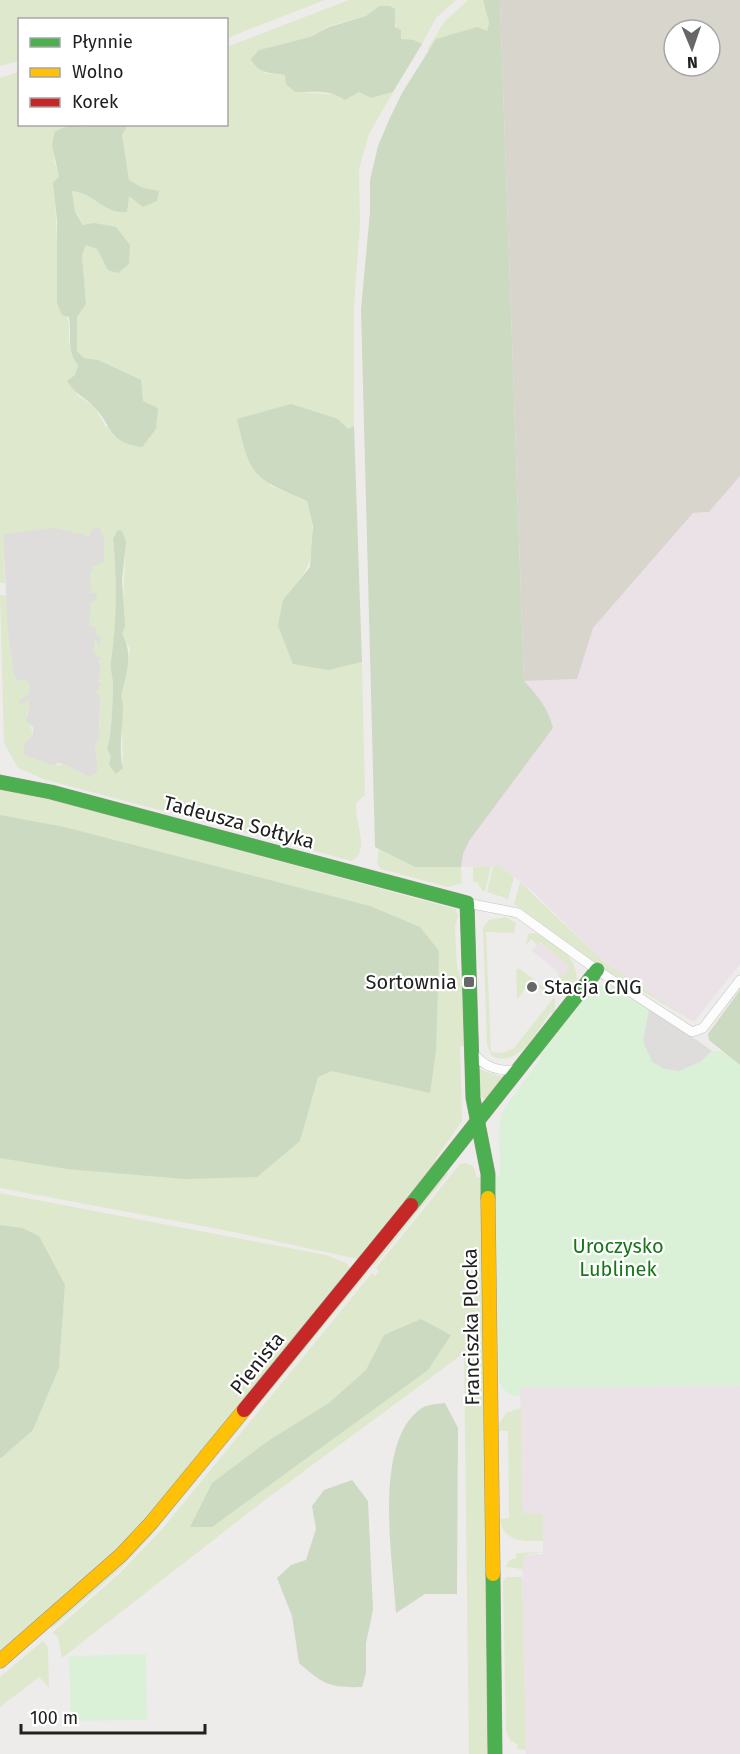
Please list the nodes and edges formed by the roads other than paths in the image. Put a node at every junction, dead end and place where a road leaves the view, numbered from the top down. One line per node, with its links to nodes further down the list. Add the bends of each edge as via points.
1 (0, 782): 2 (street, Tadeusza Sołtyka, via 51,792)
2 (466, 903): 3 (street, via 518,913); 5 (street, Franciszka Plocka)
3 (597, 970): 4 (street, via 692,1032 703,1028); 6 (street, Pienista)
4 (740, 980)
5 (471, 1050): 6 (street, via 497,1069); 7 (street, Franciszka Plocka)
6 (521, 1068): 7 (street, Pienista)
7 (477, 1124): 8 (street, Pienista, via 151,1523 106,1569); 9 (street, Franciszka Plocka, via 489,1174)
8 (0, 1661)
9 (495, 1754)

